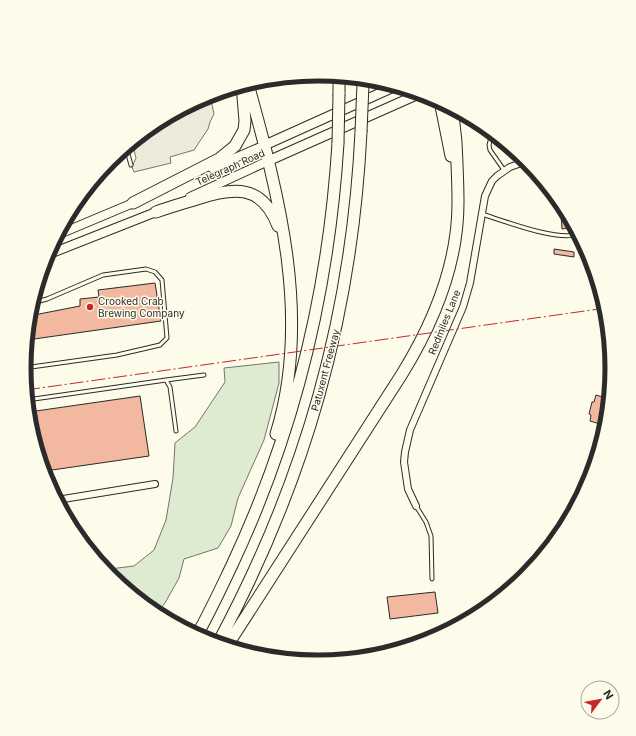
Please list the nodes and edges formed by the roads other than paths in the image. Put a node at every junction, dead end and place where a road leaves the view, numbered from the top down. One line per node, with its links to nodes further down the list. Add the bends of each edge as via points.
1 (339, 82): 33 (highway, bridge, via 338,143 329,236 314,318 286,426)
2 (363, 85): 36 (highway, Patuxent Freeway, bridge, via 358,190 351,246 338,322 325,374 310,429 281,511 263,554)
3 (250, 90): 10 (highway)
4 (387, 90): 10 (main road, Telegraph Road)
5 (243, 91): 17 (highway, via 244,130 235,146 219,159)
6 (413, 97): 12 (main road, Telegraph Road)
7 (442, 109): 16 (highway)
8 (454, 115): 16 (highway)
9 (491, 138): 15 (lane, via 490,150)
10 (265, 145): 12 (highway); 17 (main road, Telegraph Road)
11 (128, 153): 14 (lane)
12 (268, 162): 18 (main road, Telegraph Road); 23 (highway)
13 (519, 163): 15 (street, Redmiles Lane)
14 (131, 165)
15 (504, 170): 19 (street, Redmiles Lane, via 492,181)
16 (458, 202): 37 (highway, via 455,243 449,268 435,313 417,349)
17 (133, 203): 20 (main road, Telegraph Road)
18 (156, 212): 22 (main road, Telegraph Road); 23 (highway, via 225,191 247,192 270,209)
19 (481, 214): 21 (lane, via 555,235); 32 (street, Redmiles Lane, via 470,283 413,423 404,452 408,489)
20 (66, 231)
21 (572, 236)
22 (56, 251)
23 (286, 251): 33 (highway, via 292,317 286,392 279,424)
24 (39, 301): 25 (lane, via 103,275 146,269 155,272 162,280 167,338 160,345 117,355)
25 (31, 367)
26 (204, 375): 27 (lane)
27 (166, 380): 28 (lane); 29 (lane, via 170,387)
28 (33, 399)
29 (176, 431)
30 (155, 484): 31 (street)
31 (63, 499)
32 (416, 506): 34 (lane, via 431,536)
33 (241, 545): 35 (highway)
34 (432, 579)
35 (200, 629)
36 (221, 638)
37 (230, 641)

